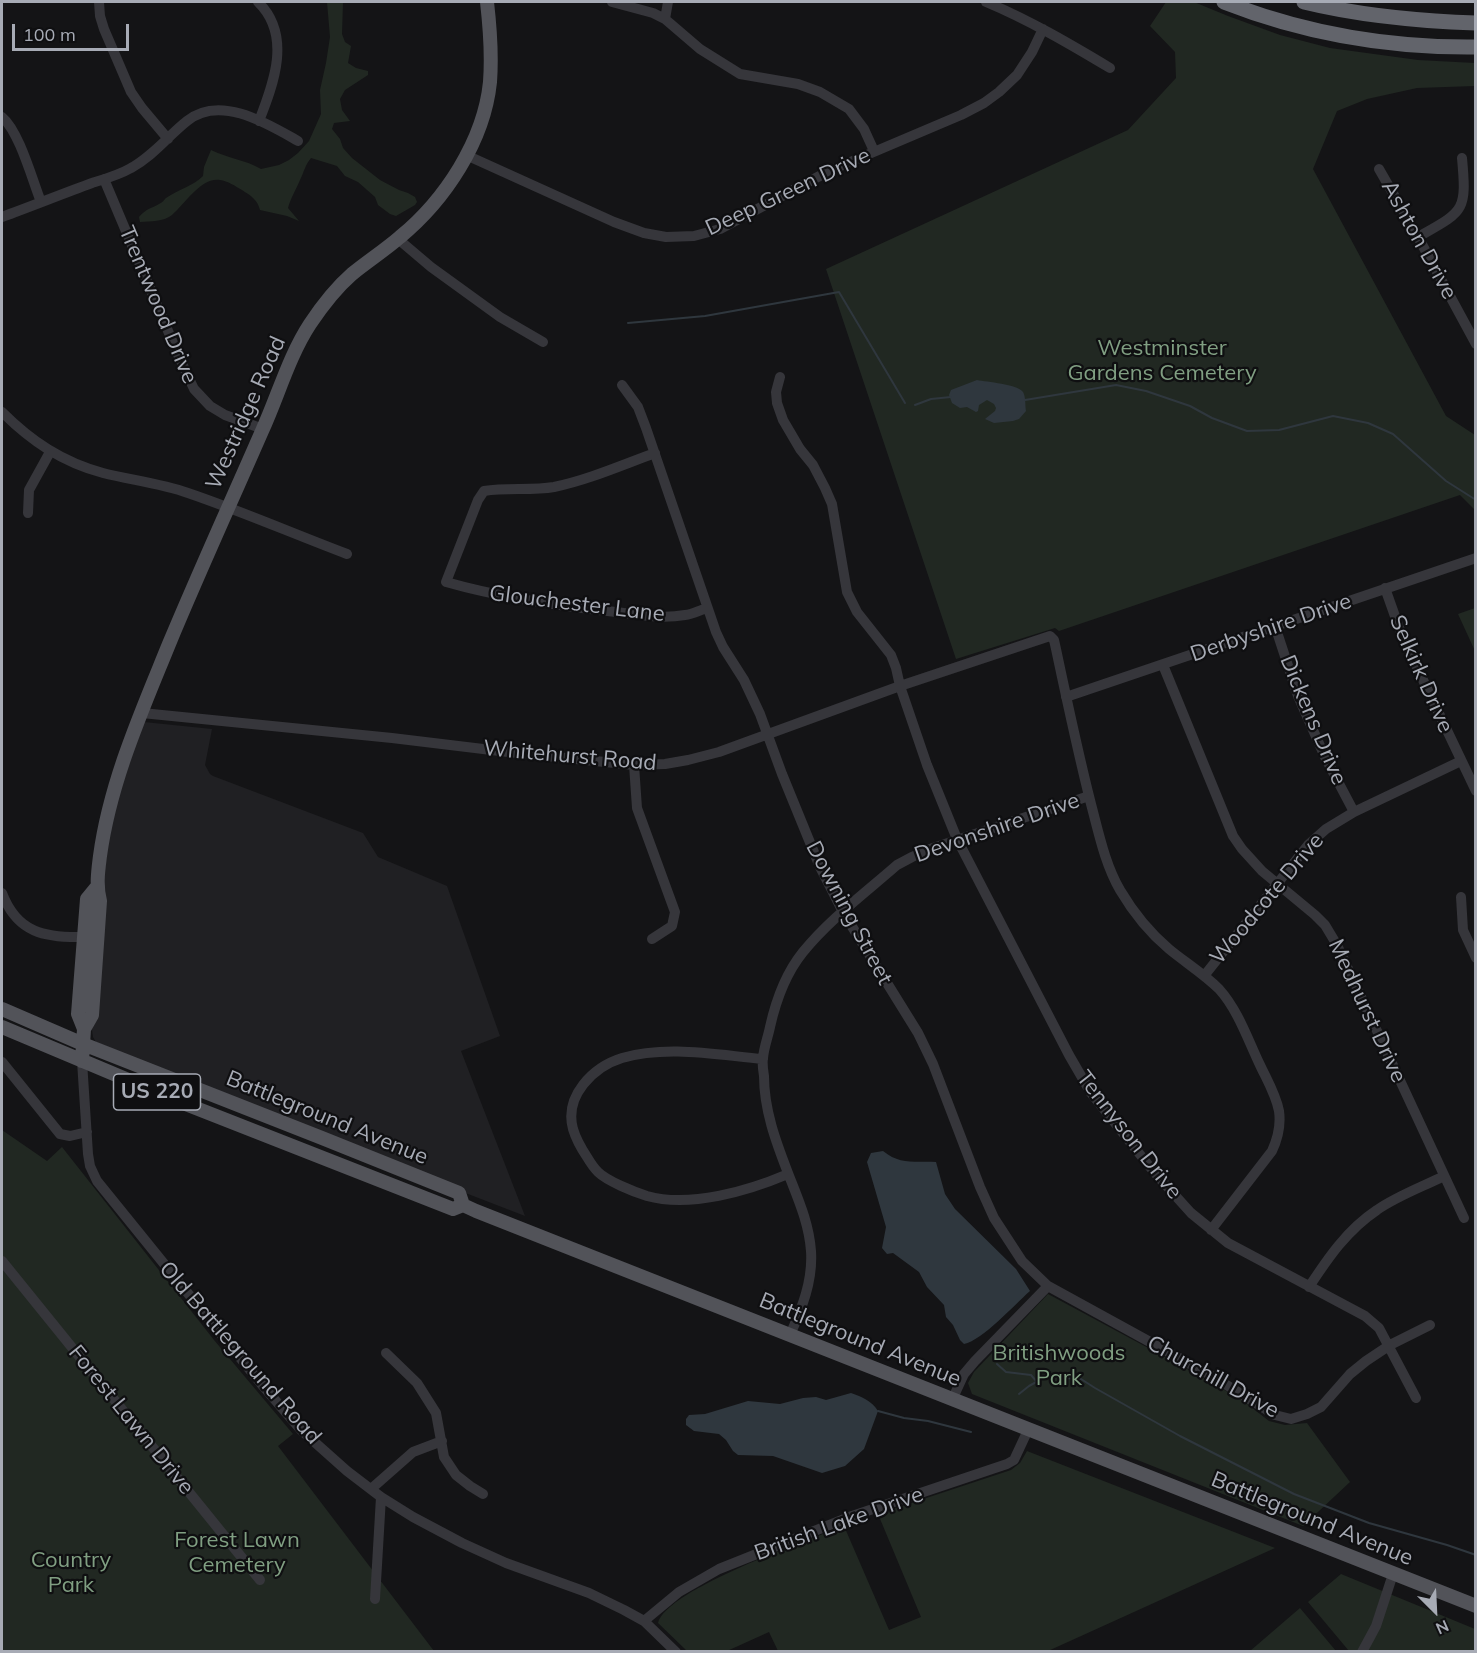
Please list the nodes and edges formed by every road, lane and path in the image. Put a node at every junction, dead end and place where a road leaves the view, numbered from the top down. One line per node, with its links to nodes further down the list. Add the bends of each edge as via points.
1 (99, 2): 16 (street, via 104,29 131,92)
2 (258, 2): 15 (street, via 270,16 278,51 274,79)
3 (487, 2): 19 (main road, Westridge Road, via 490,84 479,127)
4 (612, 2): 9 (street)
5 (668, 2): 9 (street)
6 (986, 2): 11 (street)
7 (1224, 2): 12 (highway, via 1341,35 1395,43)
8 (1304, 2): 10 (highway, via 1385,18)
9 (665, 19): 18 (street, via 700,49 740,74 798,84 849,109)
10 (1476, 23)
11 (1044, 29): 13 (street); 18 (street, Deep Green Drive, via 1017,75 984,103)
12 (1476, 47)
13 (1110, 68)
14 (2, 117): 23 (street, via 14,133)
15 (259, 121): 16 (street, via 235,112 207,111 188,120); 17 (street)
16 (168, 139): 22 (street, via 139,164)
17 (298, 141)
18 (874, 151): 19 (street, Deep Green Drive, via 720,229 694,236 666,237 614,222)
19 (466, 155): 26 (main road, Westridge Road, via 434,205)
20 (1462, 158): 25 (street, via 1464,199 1459,210)
21 (1379, 169): 25 (street, Ashton Drive)
22 (104, 179): 23 (street); 33 (street, Trentwood Drive, via 194,389 210,406)
23 (41, 202): 24 (street)
24 (2, 217)
25 (1418, 237): 27 (street, Ashton Drive)
26 (398, 239): 28 (street, via 500,317); 33 (main road, Westridge Road, via 351,275 323,305 299,343)
27 (1472, 329): 29 (street, Ashton Drive)
28 (543, 342)
29 (1476, 344)
30 (780, 377): 44 (street, Tennyson Drive, via 776,392 783,420 813,465 832,504 847,592 857,612 891,655)
31 (622, 385): 35 (street, Downing Street, via 638,407)
32 (2, 412): 34 (street)
33 (263, 429): 36 (main road, Westridge Road)
34 (50, 452): 36 (street, via 102,473 185,492); 37 (street, via 29,490)
35 (655, 453): 41 (street, Downing Street); 41 (street, Glouchester Lane, via 554,487 484,491 446,582 511,598 659,617)
36 (228, 507): 38 (street); 46 (main road, Westridge Road)
37 (28, 513)
38 (347, 555)
39 (1476, 558): 40 (street, Derbyshire Drive)
40 (1385, 588): 42 (street, Derbyshire Drive); 48 (street, Selkirk Drive, via 1402,636)
41 (707, 608): 47 (street, Downing Street)
42 (1275, 626): 43 (street, Derbyshire Drive); 52 (street, Dickens Drive, via 1303,707)
43 (1163, 665): 45 (street, Derbyshire Drive); 54 (street, Medhurst Drive, via 1233,836)
44 (900, 686): 45 (street, Whitehurst Road, via 1050,636); 47 (street, Whitehurst Road); 53 (street, Tennyson Drive)
45 (1066, 697): 51 (street)
46 (142, 713): 49 (street, Whitehurst Road); 55 (main road, Westridge Road, via 112,796)
47 (768, 735): 49 (street, Whitehurst Road, via 688,760); 58 (street, Downing Street, via 820,867)
48 (1461, 761): 50 (street, Selkirk Drive); 52 (street, Woodcote Drive)
49 (634, 765): 60 (street, via 637,808 675,912 672,926)
50 (1476, 791)
51 (1089, 796): 53 (street, Devonshire Drive); 62 (street, via 1105,858 1127,901 1167,948)
52 (1354, 812): 54 (street, Woodcote Drive, via 1308,844)
53 (957, 839): 58 (street, Devonshire Drive, via 897,865); 77 (street, Tennyson Drive, via 1091,1093 1176,1196)
54 (1276, 884): 62 (street, Woodcote Drive); 74 (street, Medhurst Drive, via 1315,915 1337,945)
55 (96, 888): 59 (main road, Westridge Road, via 87,899); 65 (main road, Westridge Road, via 100,901 92,1015)
56 (2, 893): 59 (street, via 19,921 36,933)
57 (1461, 897): 61 (street, via 1463,930)
58 (843, 912): 67 (street, Devonshire Drive, via 802,953 790,972 780,992); 79 (street, Downing Street, via 918,1033 994,1218 1022,1261)
59 (84, 937): 65 (main road, Westridge Road, via 78,1014)
60 (652, 939)
61 (1476, 958)
62 (1204, 976): 77 (street, via 1227,998 1234,1011 1276,1100 1280,1119 1272,1151)
63 (2, 1009): 66 (main road, Battleground Avenue / US 220)
64 (2, 1027): 68 (main road, Battleground Avenue / US 220)
65 (84, 1029): 66 (main road, Westridge Road)
66 (83, 1044): 68 (main road, Westridge Road); 71 (main road, Battleground Avenue / US 220)
67 (763, 1059): 73 (street, Devonshire Drive, via 770,1120); 73 (street, via 672,1052 620,1059 601,1067 585,1081 572,1104 572,1127 598,1173 648,1196 704,1198 761,1186)
68 (82, 1061): 70 (street, Westridge Road); 72 (main road, Battleground Avenue / US 220)
69 (2, 1062): 70 (street, via 60,1134)
70 (87, 1132): 89 (street, Old Battleground Road, via 93,1174 111,1199 295,1422)
71 (337, 1144): 72 (main road, via 330,1150 306,1143); 75 (main road, Battleground Avenue / US 220, via 459,1193)
72 (294, 1147): 75 (main road, Battleground Avenue / US 220, via 453,1209)
73 (788, 1174): 82 (street, Devonshire Drive, via 806,1218 811,1254 807,1290)
74 (1444, 1176): 76 (street, Medhurst Drive); 80 (street, via 1378,1209 1363,1221 1333,1251)
75 (464, 1205): 82 (main road, Battleground Avenue / US 220)
76 (1464, 1218)
77 (1211, 1230): 80 (street, Tennyson Drive)
78 (2, 1261): 93 (street, Forest Lawn Drive)
79 (1048, 1286): 83 (street, Churchill Drive, via 1275,1415 1291,1419 1321,1407 1350,1374); 86 (street, via 964,1374)
80 (1309, 1287): 83 (street, Tennyson Drive, via 1365,1316 1379,1328)
81 (1430, 1325): 83 (street, Churchill Drive)
82 (790, 1335): 86 (main road, Battleground Avenue / US 220)
83 (1389, 1346): 85 (street, Tennyson Drive)
84 (386, 1353): 88 (street, via 417,1383 436,1413)
85 (1416, 1398)
86 (952, 1400): 87 (main road, Battleground Avenue / US 220)
87 (1028, 1430): 92 (main road, Battleground Avenue / US 220); 96 (street, British Lake Drive, via 1014,1460 1007,1464 852,1516 719,1569 679,1592)
88 (442, 1441): 89 (street, via 413,1452); 90 (street, via 444,1457 456,1476)
89 (371, 1489): 91 (street, Old Battleground Road)
90 (483, 1494)
91 (381, 1497): 94 (street); 96 (street, Old Battleground Road, via 462,1543 590,1593)
92 (1393, 1574): 95 (main road, Battleground Avenue / US 220); 98 (street, via 1376,1626)
93 (260, 1580)
94 (375, 1599)
95 (1476, 1606)
96 (644, 1622): 97 (street, Old Battleground Road)
97 (676, 1652)
98 (1362, 1652)

